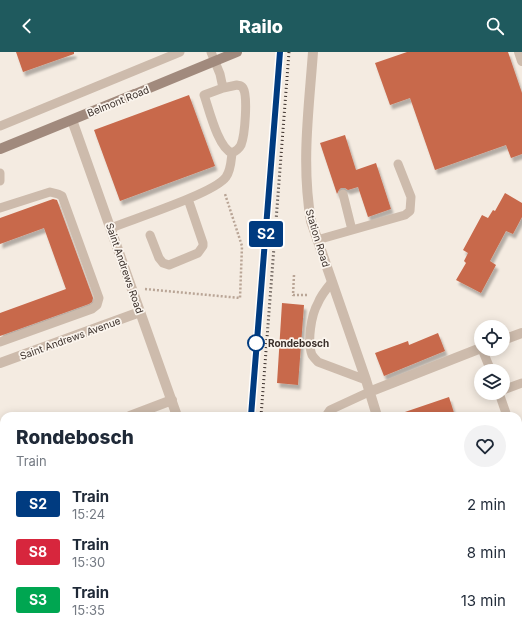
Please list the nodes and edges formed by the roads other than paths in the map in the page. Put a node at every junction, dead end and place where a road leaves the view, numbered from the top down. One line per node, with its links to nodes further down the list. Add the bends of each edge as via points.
1 (180, 52): 9 (lane)
2 (211, 52): 7 (lane)
3 (237, 52): 8 (main road, Belmont Road, bridge)
4 (313, 52): 21 (street, Station Road, via 305,176 307,200)
5 (519, 52): 6 (street)
6 (522, 62)
7 (223, 88): 11 (lane, via 204,95 219,140 227,151); 11 (lane, via 237,85 244,90 244,135 241,145)
8 (72, 120): 10 (main road, Belmont Road); 18 (street, Saint Andrews Road)
9 (0, 126)
10 (0, 150)
11 (232, 153): 16 (lane, via 227,176 221,182)
12 (398, 164): 19 (lane, via 412,197 410,211 405,215)
13 (0, 173): 14 (lane)
14 (0, 181)
15 (343, 194): 19 (lane)
16 (188, 199): 18 (lane); 20 (lane, via 203,243 198,253 169,265 163,263)
17 (0, 208): 26 (lane, via 50,192 62,196 98,298 97,305 92,309)
18 (111, 228): 23 (street, Saint Andrews Road)
19 (352, 230): 21 (lane)
20 (150, 235)
21 (318, 243): 22 (street, Station Road)
22 (332, 282): 29 (street, Station Road); 29 (lane, via 317,303 313,315 310,347 313,356 318,362)
23 (140, 312): 28 (street, Saint Andrews Avenue); 33 (street, Saint Andrews Road)
24 (522, 333): 25 (street)
25 (510, 337)
26 (0, 342)
27 (474, 352): 32 (street)
28 (0, 363)
29 (366, 380): 32 (street, Station Road)
30 (522, 383): 31 (lane)
31 (510, 387)
32 (369, 392): 37 (lane); 38 (street, Station Road)
33 (172, 400): 35 (street); 36 (street, Saint Andrews Road)
34 (501, 400): 39 (lane)
35 (140, 412)
36 (176, 412)
37 (329, 412)
38 (376, 412)
39 (506, 412)

